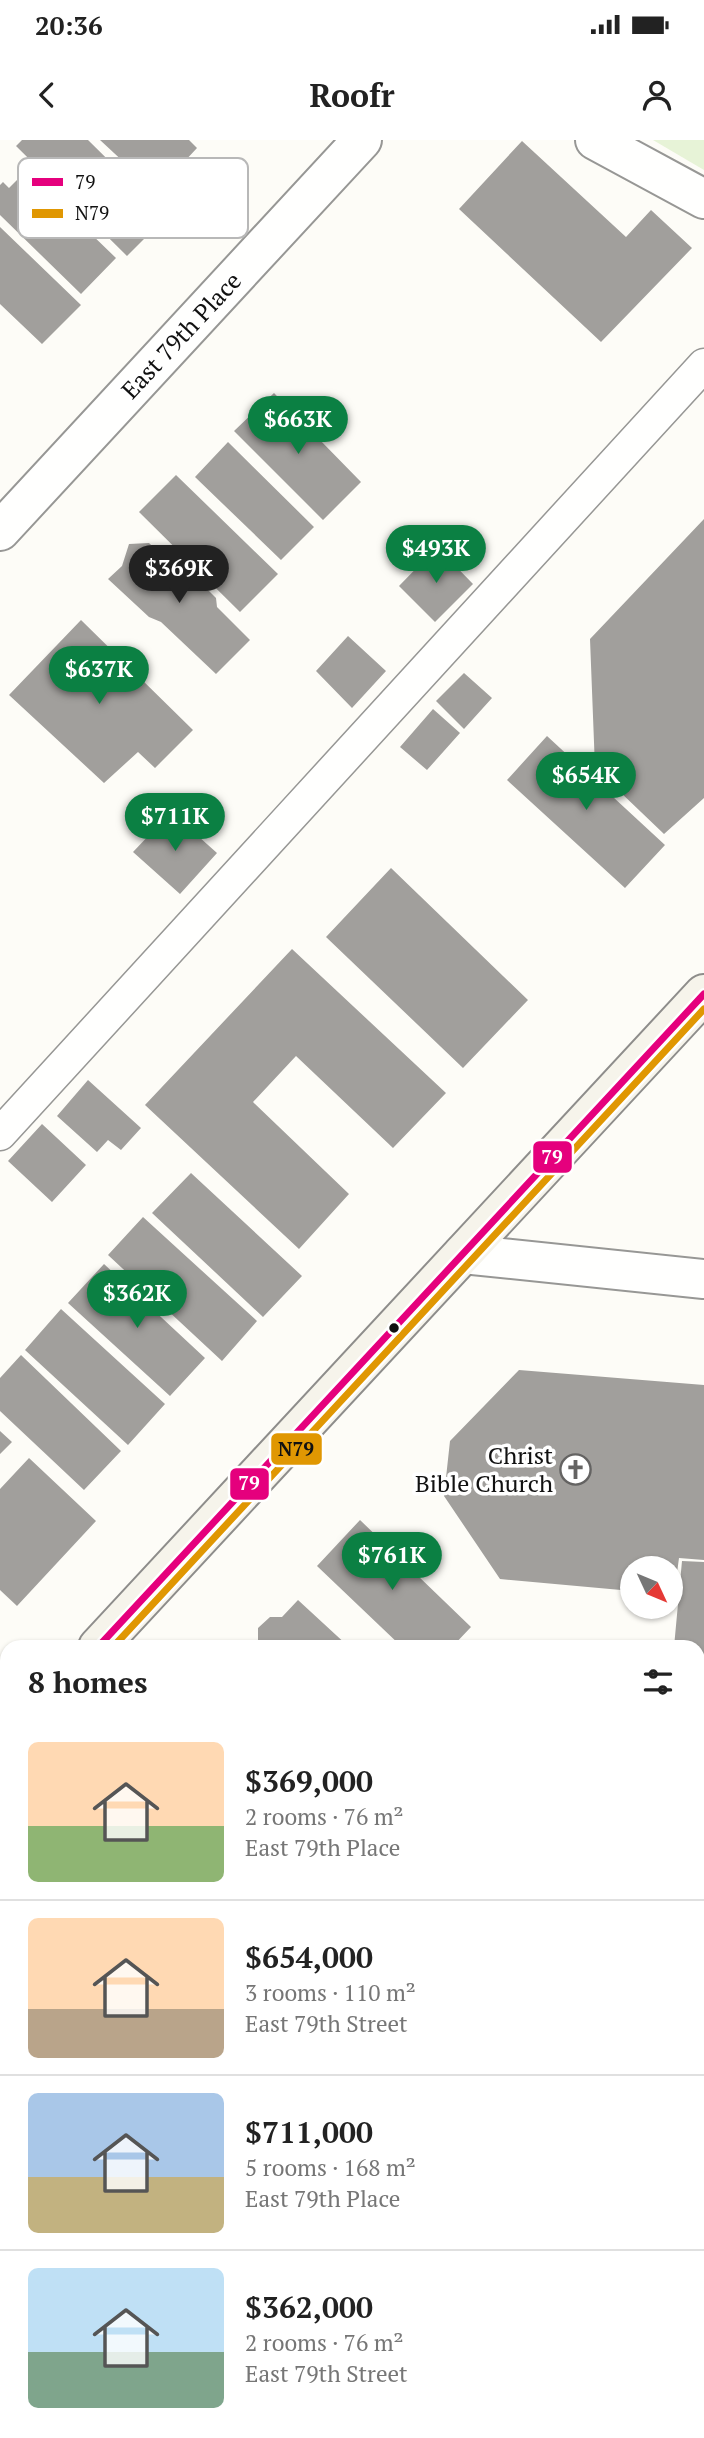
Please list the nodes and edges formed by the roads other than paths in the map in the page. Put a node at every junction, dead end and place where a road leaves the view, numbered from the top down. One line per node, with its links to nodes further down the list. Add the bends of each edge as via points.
1 (362, 140): 5 (street, East 79th Place)
2 (595, 140): 3 (street)
3 (704, 199)
4 (704, 365): 7 (lane)
5 (0, 531)
6 (704, 994): 8 (main road)
7 (0, 1134)
8 (463, 1254): 9 (street); 10 (main road)
9 (704, 1279)
10 (104, 1640)

